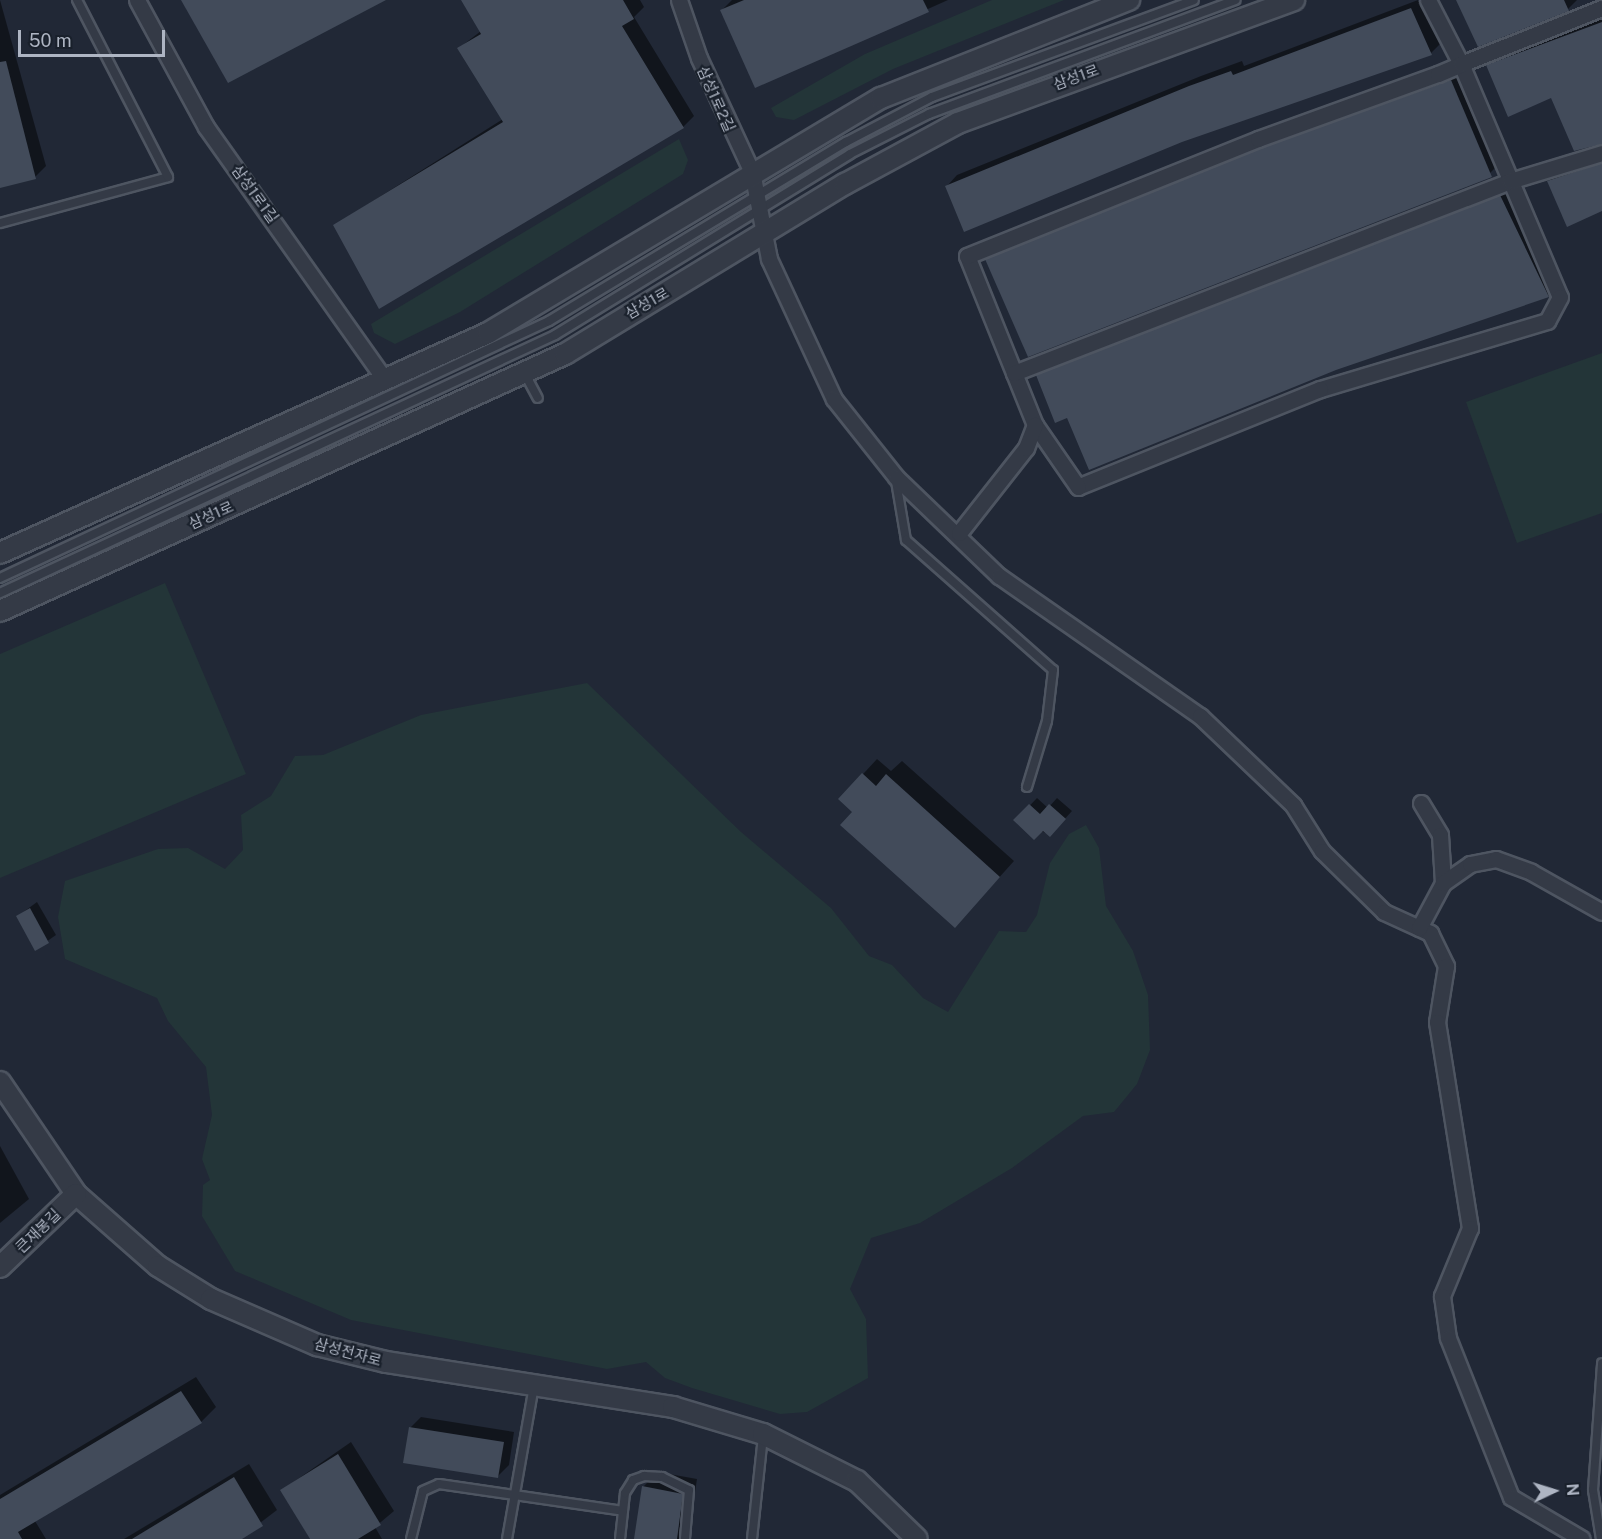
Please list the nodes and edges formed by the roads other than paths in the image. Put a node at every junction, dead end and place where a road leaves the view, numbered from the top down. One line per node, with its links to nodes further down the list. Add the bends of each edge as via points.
1 (77, 0): 15 (lane, via 168,177)
2 (137, 0): 19 (street, 삼성1로1길, via 206,127)
3 (1129, 0): 12 (street, via 932,74)
4 (1194, 0): 14 (lane, via 932,97)
5 (1235, 0): 14 (lane, via 929,114)
6 (1294, 0): 16 (street, 삼성1로, via 958,123 845,184)
7 (1428, 0): 10 (street)
8 (683, 1): 12 (street, 삼성1로2길, via 699,58)
9 (1602, 8): 10 (street)
10 (1461, 64): 13 (street); 18 (street, via 968,256)
11 (1602, 153): 13 (street)
12 (752, 172): 14 (street, 삼성1로2길); 19 (street, via 488,333)
13 (1510, 181): 18 (street); 21 (street, via 1560,297 1547,321 1320,389 1078,487)
14 (757, 202): 16 (street, 삼성1로2길); 25 (lane, via 549,321); 26 (lane, via 555,335)
15 (0, 223)
16 (762, 237): 17 (street, 삼성1로); 22 (street, 삼성1로2길, via 834,399)
17 (524, 373): 20 (lane); 27 (street, 삼성1로)
18 (1014, 373): 21 (street)
19 (385, 380): 24 (street)
20 (538, 398)
21 (1035, 424): 23 (street, via 1026,448)
22 (896, 477): 23 (street, 삼성1로2길); 28 (lane, via 906,540 1053,670 1047,721)
23 (958, 533): 32 (street, 삼성1로2길, via 999,576 1200,716 1293,805 1322,851 1384,912)
24 (0, 553)
25 (0, 578)
26 (0, 593)
27 (0, 611)
28 (1027, 787)
29 (1421, 803): 30 (street, via 1440,835)
30 (1443, 883): 31 (street, via 1470,864 1496,859 1531,872); 32 (street)
31 (1602, 912)
32 (1419, 928): 47 (street, via 1430,933 1446,966 1437,1022 1470,1228 1442,1296 1448,1338 1511,1497)
33 (0, 1082): 34 (street, 삼성전자로)
34 (76, 1194): 35 (street, 큰재봉길); 37 (street, 삼성전자로, via 158,1266 268,1326 386,1362)
35 (0, 1267)
36 (1602, 1364): 48 (lane, via 1593,1490)
37 (534, 1384): 38 (street, 삼성전자로, via 673,1407); 39 (lane)
38 (763, 1434): 45 (lane); 46 (street, 삼성전자로, via 857,1481)
39 (517, 1497): 40 (lane); 41 (lane, via 439,1484 423,1491); 42 (lane)
40 (623, 1511): 43 (lane); 44 (lane, via 633,1480 662,1477 680,1483 690,1499)
41 (411, 1539)
42 (507, 1539)
43 (620, 1539)
44 (685, 1539)
45 (752, 1539)
46 (917, 1539)
47 (1582, 1539)
48 (1601, 1539)

